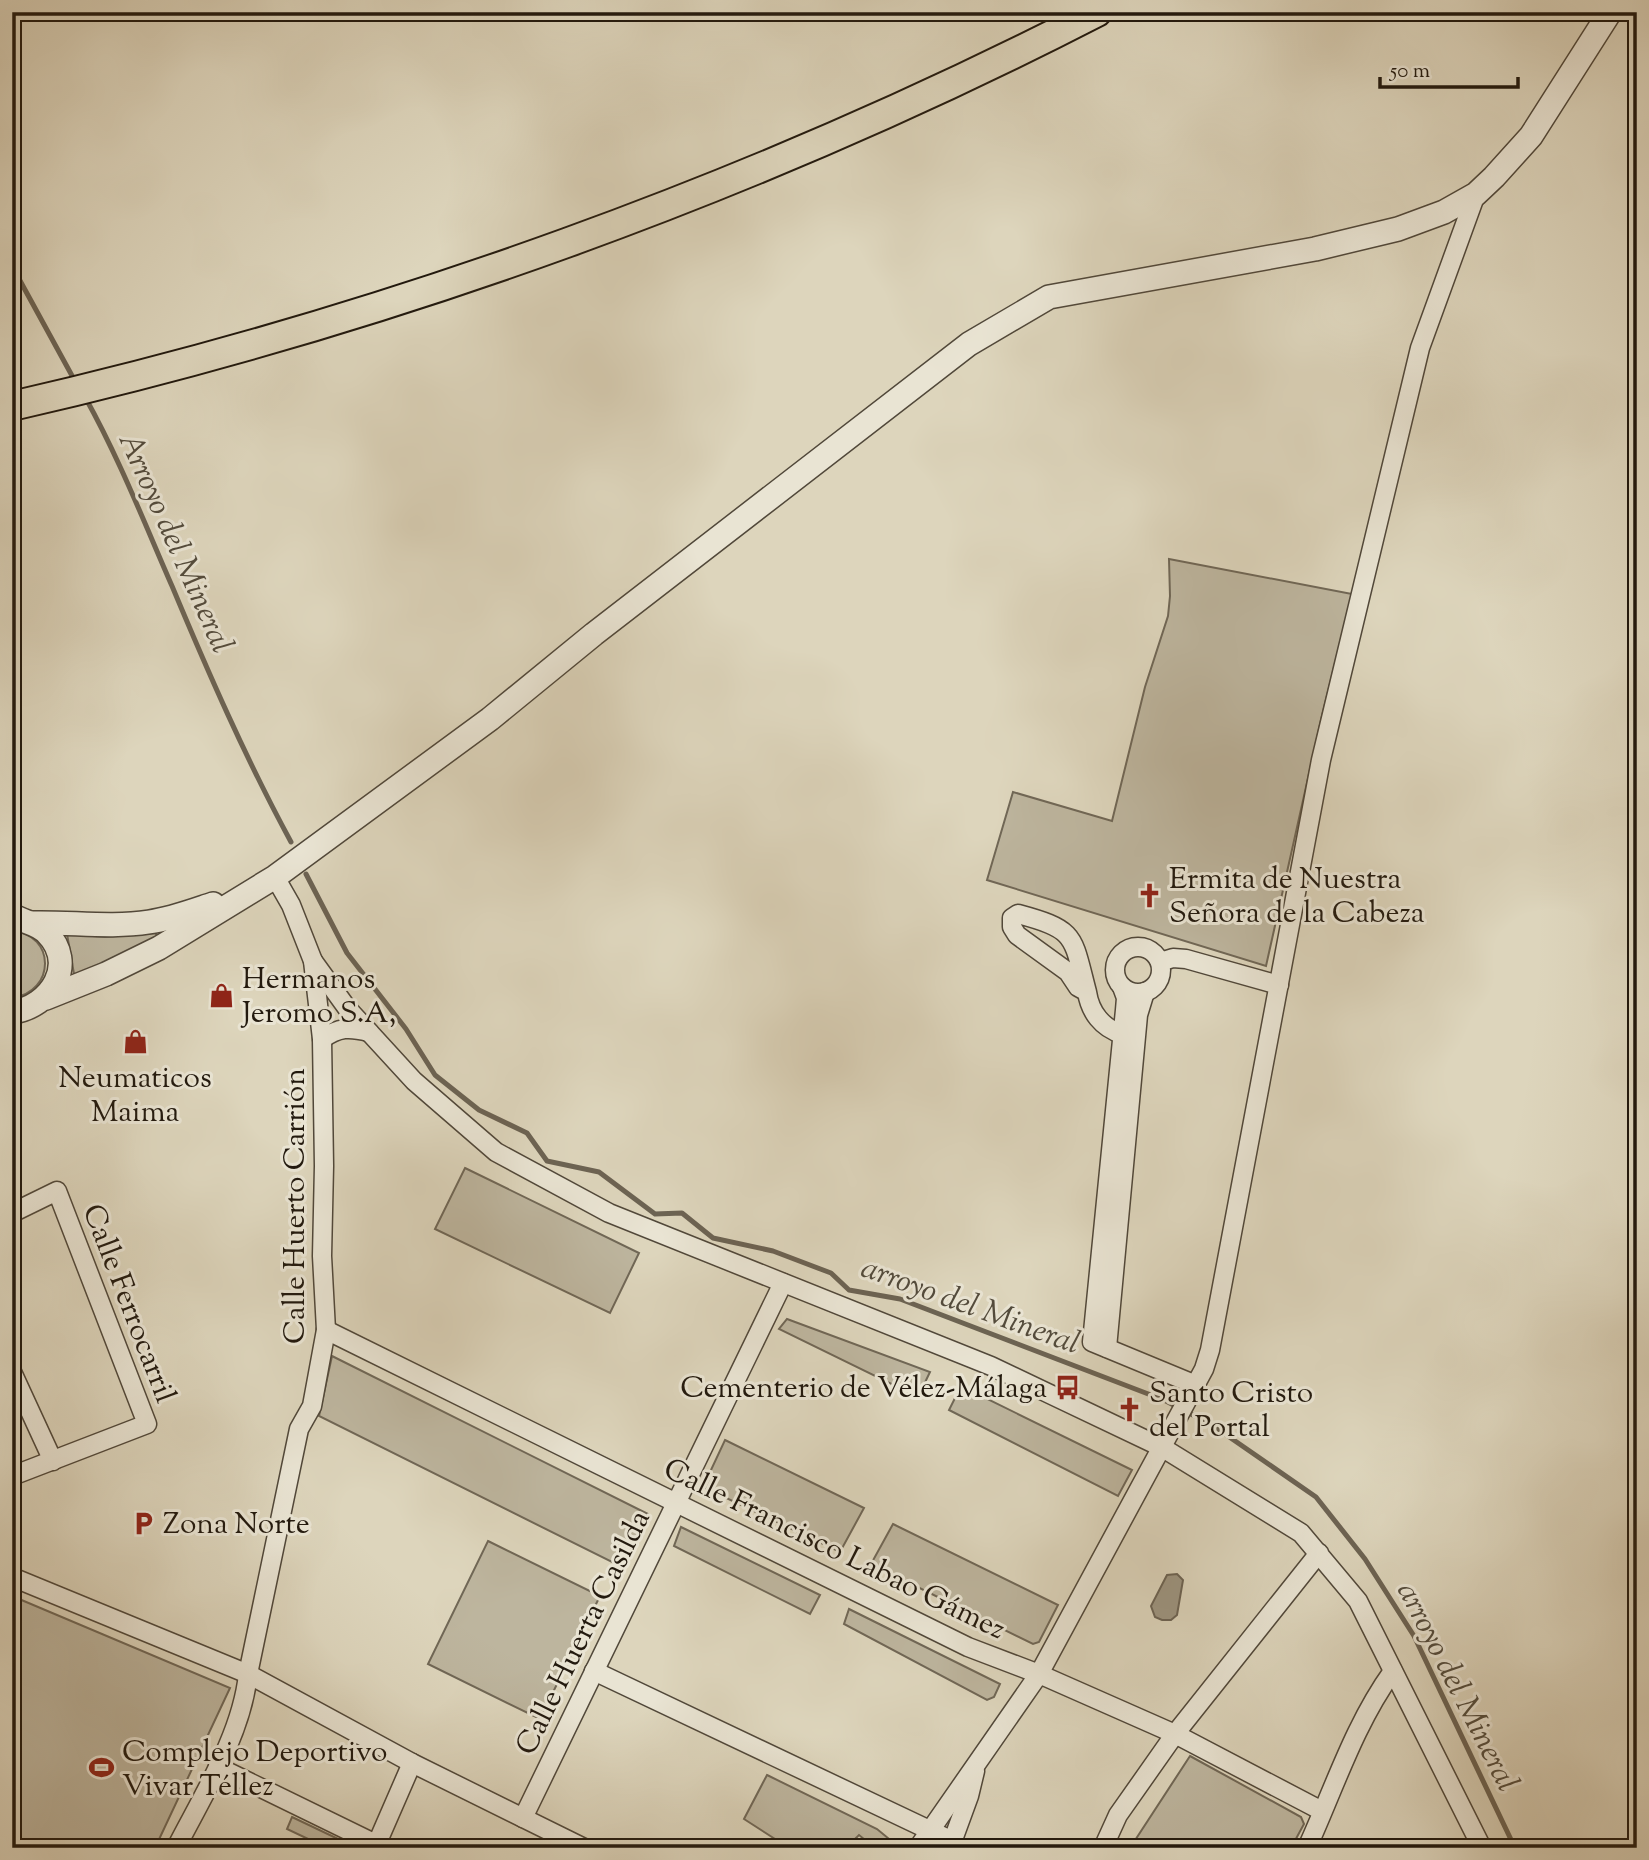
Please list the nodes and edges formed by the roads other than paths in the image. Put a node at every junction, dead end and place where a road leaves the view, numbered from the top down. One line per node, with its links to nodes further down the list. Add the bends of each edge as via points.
1 (1097, 12): 4 (main road, via 908,103 677,201 447,285 290,334)
2 (1610, 12): 3 (street, via 1531,136)
3 (1476, 194): 5 (street, via 1444,212 1386,232 1049,298 969,344 490,719); 10 (street, via 1420,348 1321,760)
4 (12, 406)
5 (275, 877): 6 (street); 8 (street)
6 (249, 892): 7 (street, via 147,923); 14 (street, via 159,948)
7 (19, 919): 14 (street, via 47,933 56,946 57,979)
8 (313, 961): 16 (street); 18 (street, Calle Huerto Carrión)
9 (1160, 962): 10 (street, via 1186,959); 11 (street, via 1143,947 1128,948 1117,959 1115,974); 13 (street, via 1160,976)
10 (1279, 985): 24 (street, via 1210,1350)
11 (1122, 987): 13 (street, via 1133,993); 17 (street, via 1126,998)
12 (1087, 992): 12 (street, via 1068,972 1017,936 1012,918 1018,914 1046,922 1071,937); 17 (street, via 1093,1012 1104,1026)
13 (1145, 992): 22 (street, via 1138,1015)
14 (46, 998): 15 (street, via 27,1010)
15 (12, 1012)
16 (369, 1032): 18 (street, via 348,1027); 20 (street, via 414,1082 496,1152 609,1213)
17 (1122, 1034): 22 (street)
18 (322, 1039): 21 (street, Calle Huerto Carrión)
19 (12, 1213): 26 (street, Calle Ferrocarril, via 57,1191 147,1424)
20 (783, 1283): 25 (street, via 991,1366); 28 (street, Calle Huerta Casilda)
21 (326, 1330): 28 (street, Calle Francisco Labao Gámez); 33 (street, Calle Huerto Carrión, via 312,1405 299,1429)
22 (1100, 1345): 24 (street)
23 (12, 1371): 26 (street)
24 (1196, 1385): 25 (street)
25 (1163, 1448): 29 (street, via 1301,1533); 34 (street)
26 (53, 1461): 27 (street, Calle Ferrocarril)
27 (12, 1476)
28 (675, 1503): 31 (street, Calle Huerta Casilda); 34 (street, Calle Francisco Labao Gámez, via 968,1647)
29 (1319, 1553): 32 (street, via 1359,1601); 35 (street)
30 (12, 1577): 33 (street)
31 (594, 1671): 40 (street, Calle Huerta Casilda); 41 (street)
32 (1393, 1671): 39 (street, via 1376,1695); 48 (street)
33 (248, 1674): 37 (street); 38 (street, Calle Huerto Carrión, via 246,1698)
34 (1039, 1674): 35 (street, Calle Francisco Labao Gámez); 36 (street)
35 (1175, 1734): 39 (street, Calle Francisco Labao Gámez); 46 (street, via 1118,1815)
36 (978, 1760): 41 (street); 41 (street, via 969,1796)
37 (412, 1763): 40 (street); 42 (street)
38 (218, 1767): 42 (street); 43 (street, Calle Huerto Carrión)
39 (1322, 1811): 47 (street)
40 (523, 1818): 44 (street)
41 (941, 1843): 45 (street)
42 (379, 1846)
43 (176, 1848)
44 (584, 1848)
45 (918, 1848)
46 (1103, 1848)
47 (1307, 1848)
48 (1482, 1848)

